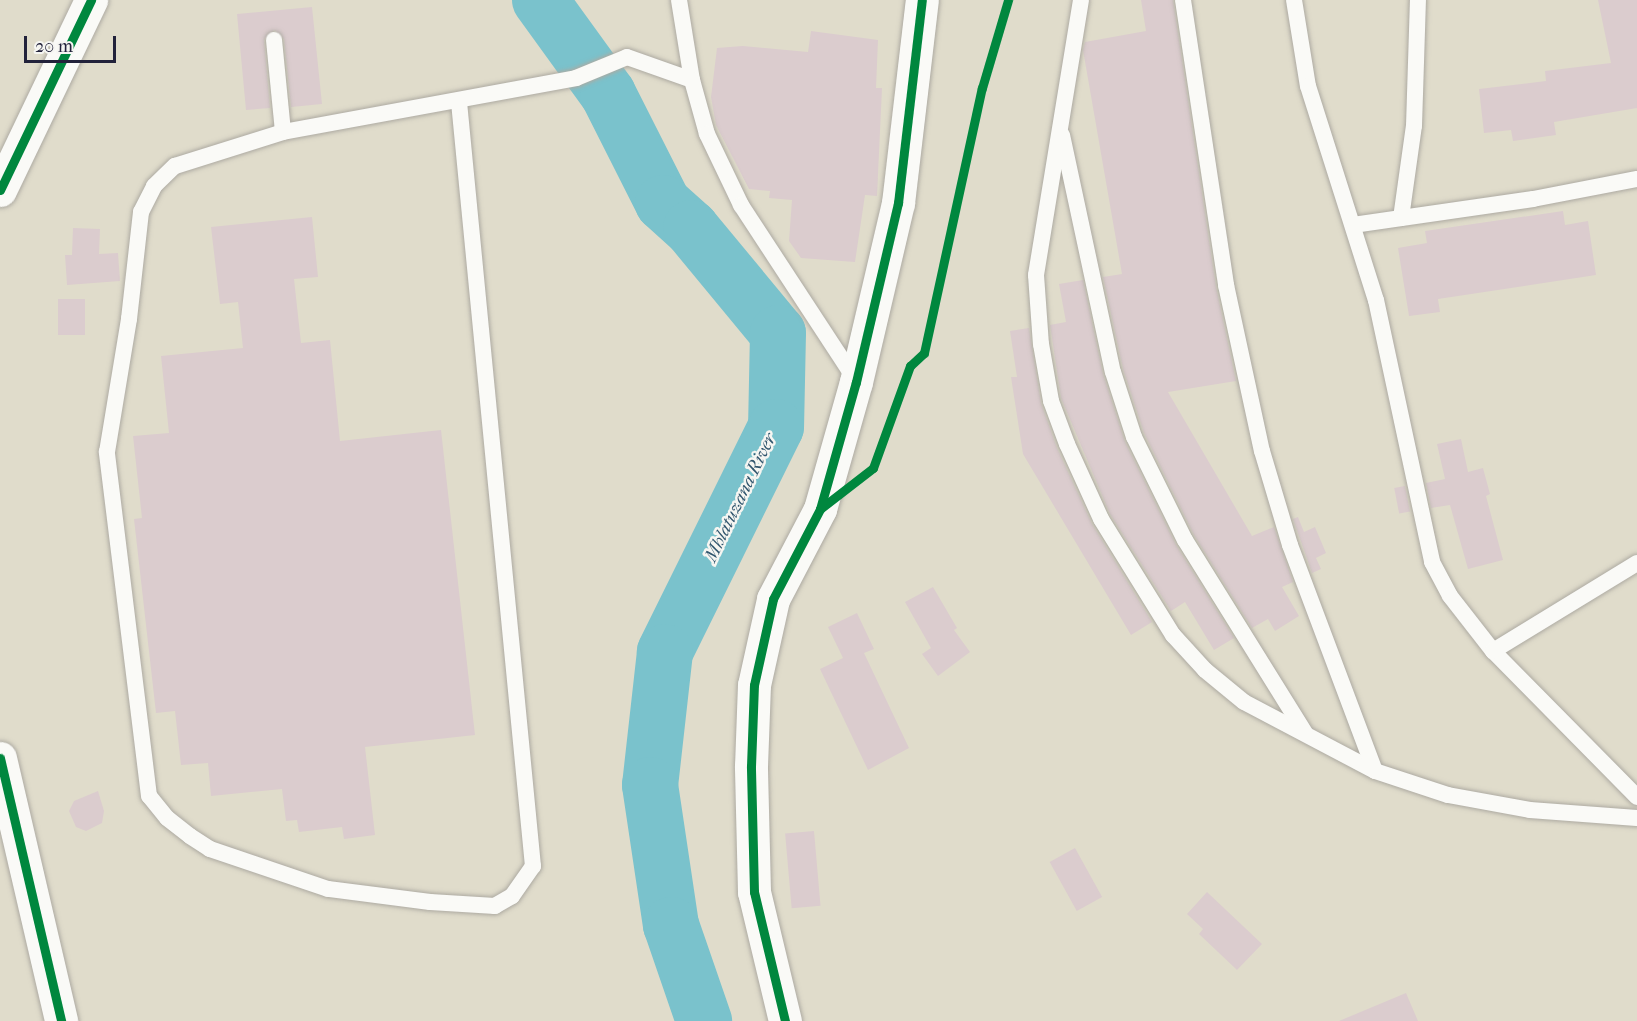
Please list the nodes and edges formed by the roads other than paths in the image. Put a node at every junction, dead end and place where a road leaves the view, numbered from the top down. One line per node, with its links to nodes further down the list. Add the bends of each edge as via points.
1 (92, 0): 14 (street)
2 (679, 0): 9 (lane)
3 (922, 0): 17 (street, via 898,203)
4 (1081, 0): 11 (lane)
5 (1183, 0): 22 (lane, via 1226,285 1262,451 1290,545)
6 (1294, 0): 16 (lane, via 1308,86)
7 (1418, 0): 15 (lane, via 1414,126)
8 (274, 40): 12 (lane)
9 (692, 80): 10 (lane, via 627,57 576,78); 17 (lane, via 711,144 741,205)
10 (459, 102): 12 (lane); 12 (lane, via 533,866 512,896 495,906 328,889 210,849 167,818 149,796 107,452 129,319 141,212 154,186 175,166)
11 (1060, 126): 20 (lane, via 1113,372 1134,437 1185,540 1239,633); 20 (lane, via 1036,275 1041,344 1051,401 1066,444 1101,519 1173,635 1205,670 1244,702)
12 (283, 132)
13 (1637, 179): 15 (lane)
14 (0, 190)
15 (1401, 218): 16 (lane)
16 (1353, 225): 19 (lane, via 1376,300 1432,562 1450,596)
17 (856, 381): 26 (street, via 820,509 773,599 754,685 754,892)
18 (1637, 563): 19 (lane)
19 (1493, 651): 23 (lane)
20 (1306, 735): 22 (lane)
21 (0, 758): 25 (street)
22 (1375, 771): 24 (lane, via 1448,795 1530,810)
23 (1637, 797)
24 (1637, 819)
25 (61, 1021)
26 (785, 1021)

